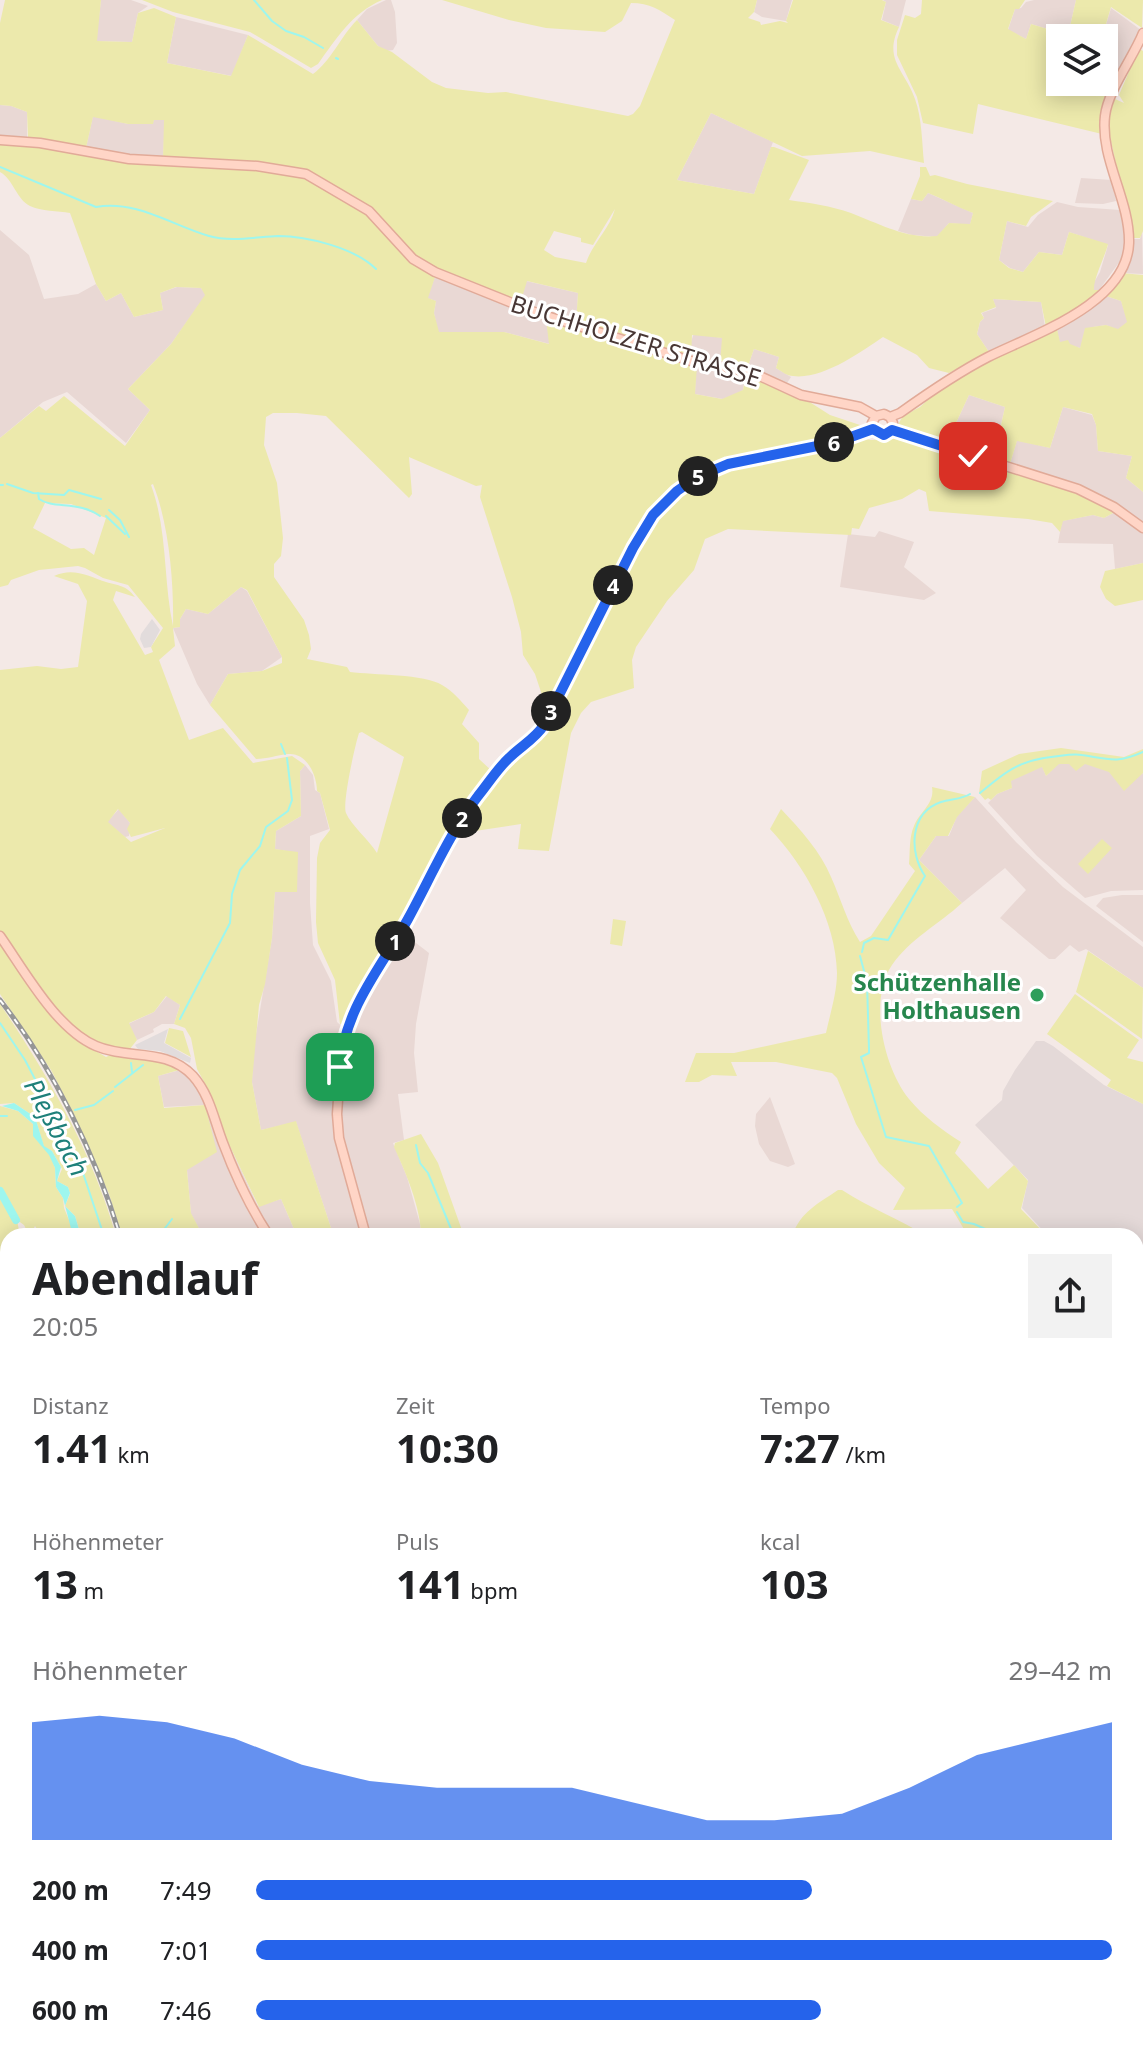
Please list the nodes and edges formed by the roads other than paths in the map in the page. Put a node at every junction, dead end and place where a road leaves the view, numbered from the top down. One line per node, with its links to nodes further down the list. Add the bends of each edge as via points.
1 (1143, 33): 4 (street, via 1105,115 1129,238 1117,274 1078,314 986,358)
2 (0, 140): 3 (street, BUCHHOLZER STRASSE, via 129,159 306,174 369,211 413,259 447,277 554,319 691,361 751,372 801,395 860,407)
3 (876, 416): 4 (street); 5 (street)
4 (890, 417): 6 (street)
5 (873, 429): 6 (street, via 884,435); 10 (street, via 837,442 728,464 697,477 653,515 544,725 508,758 447,842 353,1012 342,1042 339,1138)
6 (892, 430): 7 (street, via 1081,490)
7 (1143, 528)
8 (0, 936): 9 (street, via 48,1003 81,1038 107,1049 164,1058 195,1079)
9 (265, 1228)
10 (364, 1228)

